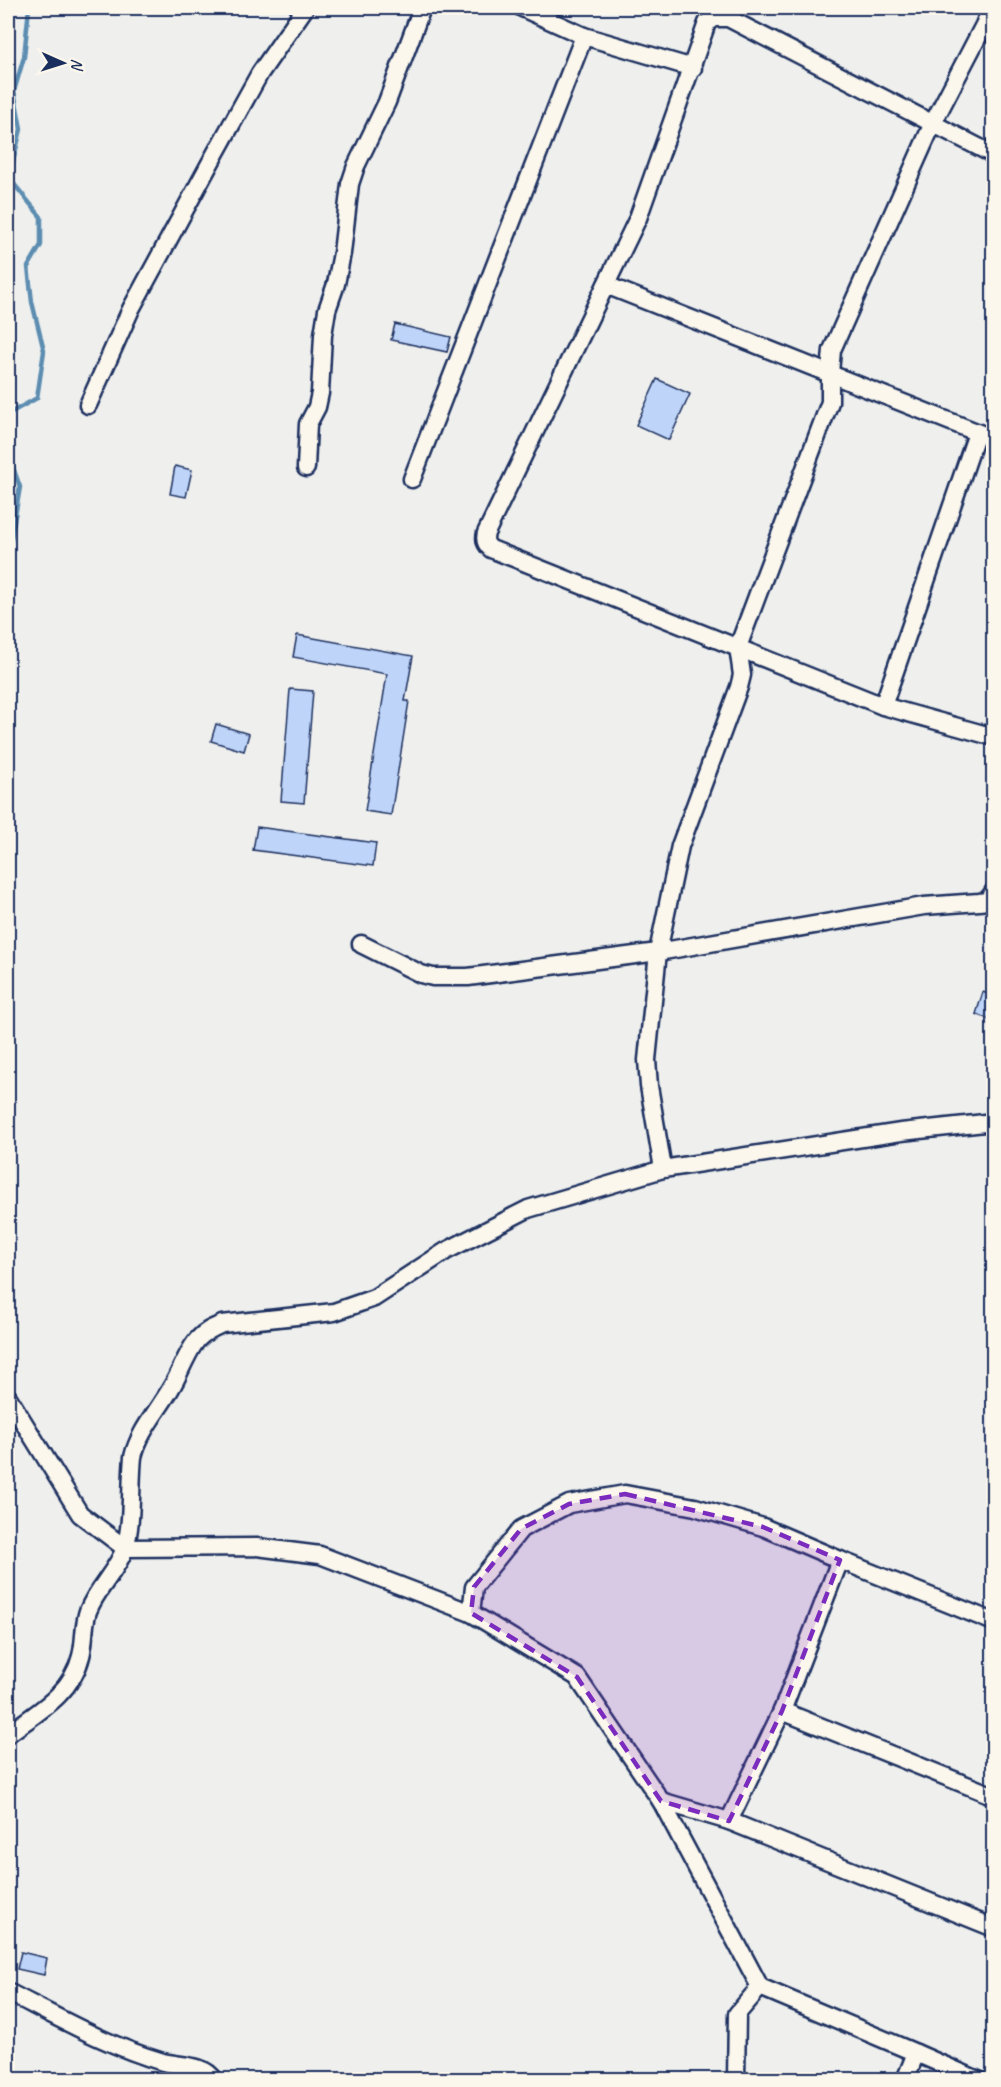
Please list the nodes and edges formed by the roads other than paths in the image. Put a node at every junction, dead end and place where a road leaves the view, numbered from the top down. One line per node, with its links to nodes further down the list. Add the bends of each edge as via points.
1 (305, 8): 11 (street, via 260,73 214,156 131,309)
2 (422, 8): 14 (street, via 387,102 350,184 342,253 323,335 320,393 308,424)
3 (522, 8): 5 (street)
4 (991, 8): 7 (street)
5 (584, 36): 6 (street); 15 (street)
6 (693, 68): 7 (street, via 707,23 714,18 728,18); 9 (street, via 638,218)
7 (933, 123): 8 (street); 10 (street, via 832,350)
8 (993, 155)
9 (606, 285): 10 (street); 16 (street, via 486,533 486,544 490,549)
10 (830, 373): 12 (street); 16 (street, via 830,402)
11 (88, 405)
12 (976, 433): 13 (street); 17 (street)
13 (993, 439)
14 (306, 468)
15 (412, 479)
16 (738, 647): 17 (street); 21 (street, via 742,675 739,687 680,846)
17 (883, 705): 18 (street)
18 (993, 737)
19 (993, 891): 21 (street, via 987,901 905,909)
20 (361, 944): 21 (street, via 421,974 451,978)
21 (658, 952): 23 (street, via 647,1060)
22 (993, 1122): 23 (street)
23 (663, 1169): 25 (street, via 528,1209 446,1251 374,1298 334,1312 222,1324 207,1331 197,1340 135,1447)
24 (8, 1397): 25 (street, via 80,1514)
25 (125, 1548): 27 (street, via 257,1547 320,1556); 30 (street, via 87,1614 81,1658 73,1676 58,1697)
26 (840, 1560): 27 (street, via 763,1527 695,1507 626,1494 569,1504 520,1529 474,1587); 28 (street); 29 (street)
27 (471, 1612): 32 (street, via 577,1677)
28 (993, 1622)
29 (782, 1711): 31 (street); 33 (street)
30 (8, 1734)
31 (993, 1796)
32 (661, 1801): 33 (street); 35 (street)
33 (729, 1821): 34 (street)
34 (993, 1928)
35 (760, 1987): 37 (street); 39 (street, via 737,2014)
36 (8, 1992): 38 (street, via 117,2047 199,2068)
37 (916, 2053): 40 (street); 41 (street)
38 (214, 2079)
39 (736, 2079)
40 (905, 2079)
41 (978, 2079)

